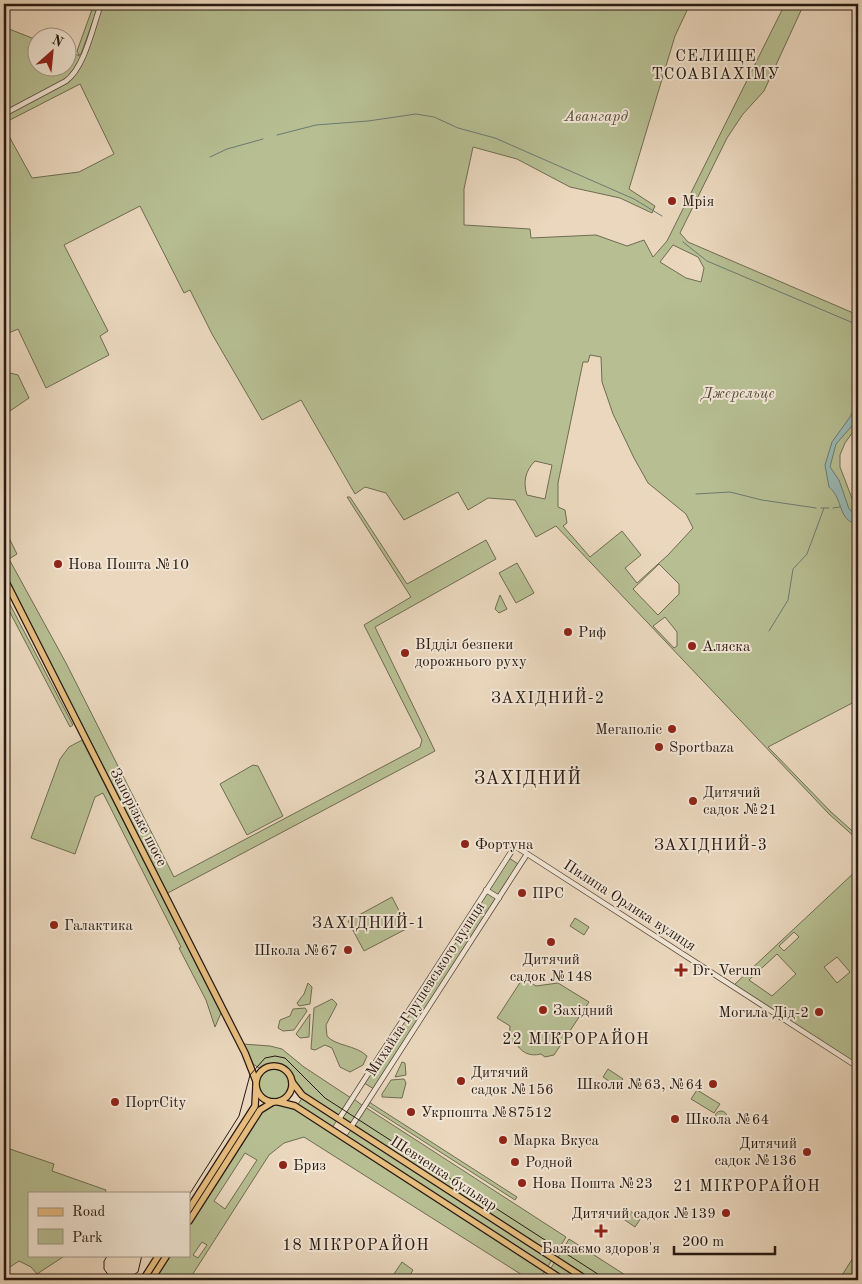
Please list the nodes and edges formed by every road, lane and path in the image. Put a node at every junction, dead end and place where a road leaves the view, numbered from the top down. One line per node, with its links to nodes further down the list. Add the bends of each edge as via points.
1 (101, 4): 2 (street, via 73,76)
2 (4, 114)
3 (4, 578): 8 (main road, Запорізьке шосе)
4 (515, 846): 5 (street, Пилипа Орлика вулиця); 6 (street, Михайла Грушевського вулиця)
5 (527, 854): 7 (street, Михайла Грушевського вулиця); 9 (street, Пилипа Орлика вулиця)
6 (486, 890): 7 (street); 14 (street, Михайла Грушевського вулиця)
7 (498, 898): 15 (street, Михайла Грушевського вулиця)
8 (252, 1067): 10 (main road); 12 (main road, Запорізьке шосе)
9 (858, 1067)
10 (264, 1069): 11 (main road, via 272,1066 282,1068); 12 (main road)
11 (292, 1082): 13 (main road, via 289,1094); 14 (main road, Шевченка бульвар, via 302,1095)
12 (256, 1084): 13 (main road, via 262,1098); 18 (main road, via 255,1106)
13 (276, 1102): 16 (main road, Шевченка бульвар, via 295,1106); 19 (main road, via 260,1110)
14 (339, 1119): 15 (main road, Шевченка бульвар); 16 (main road, Михайла Грушевського вулиця)
15 (351, 1127): 17 (main road, Михайла Грушевського вулиця); 22 (main road, Шевченка бульвар)
16 (332, 1130): 17 (main road, Шевченка бульвар)
17 (344, 1138): 23 (main road, Шевченка бульвар)
18 (190, 1207)
19 (190, 1219)
20 (158, 1256): 24 (main road)
21 (166, 1256): 25 (main road)
22 (554, 1259): 23 (main road); 27 (main road, Шевченка бульвар)
23 (547, 1270): 26 (main road, Шевченка бульвар)
24 (143, 1280)
25 (150, 1280)
26 (563, 1280)
27 (587, 1280)

